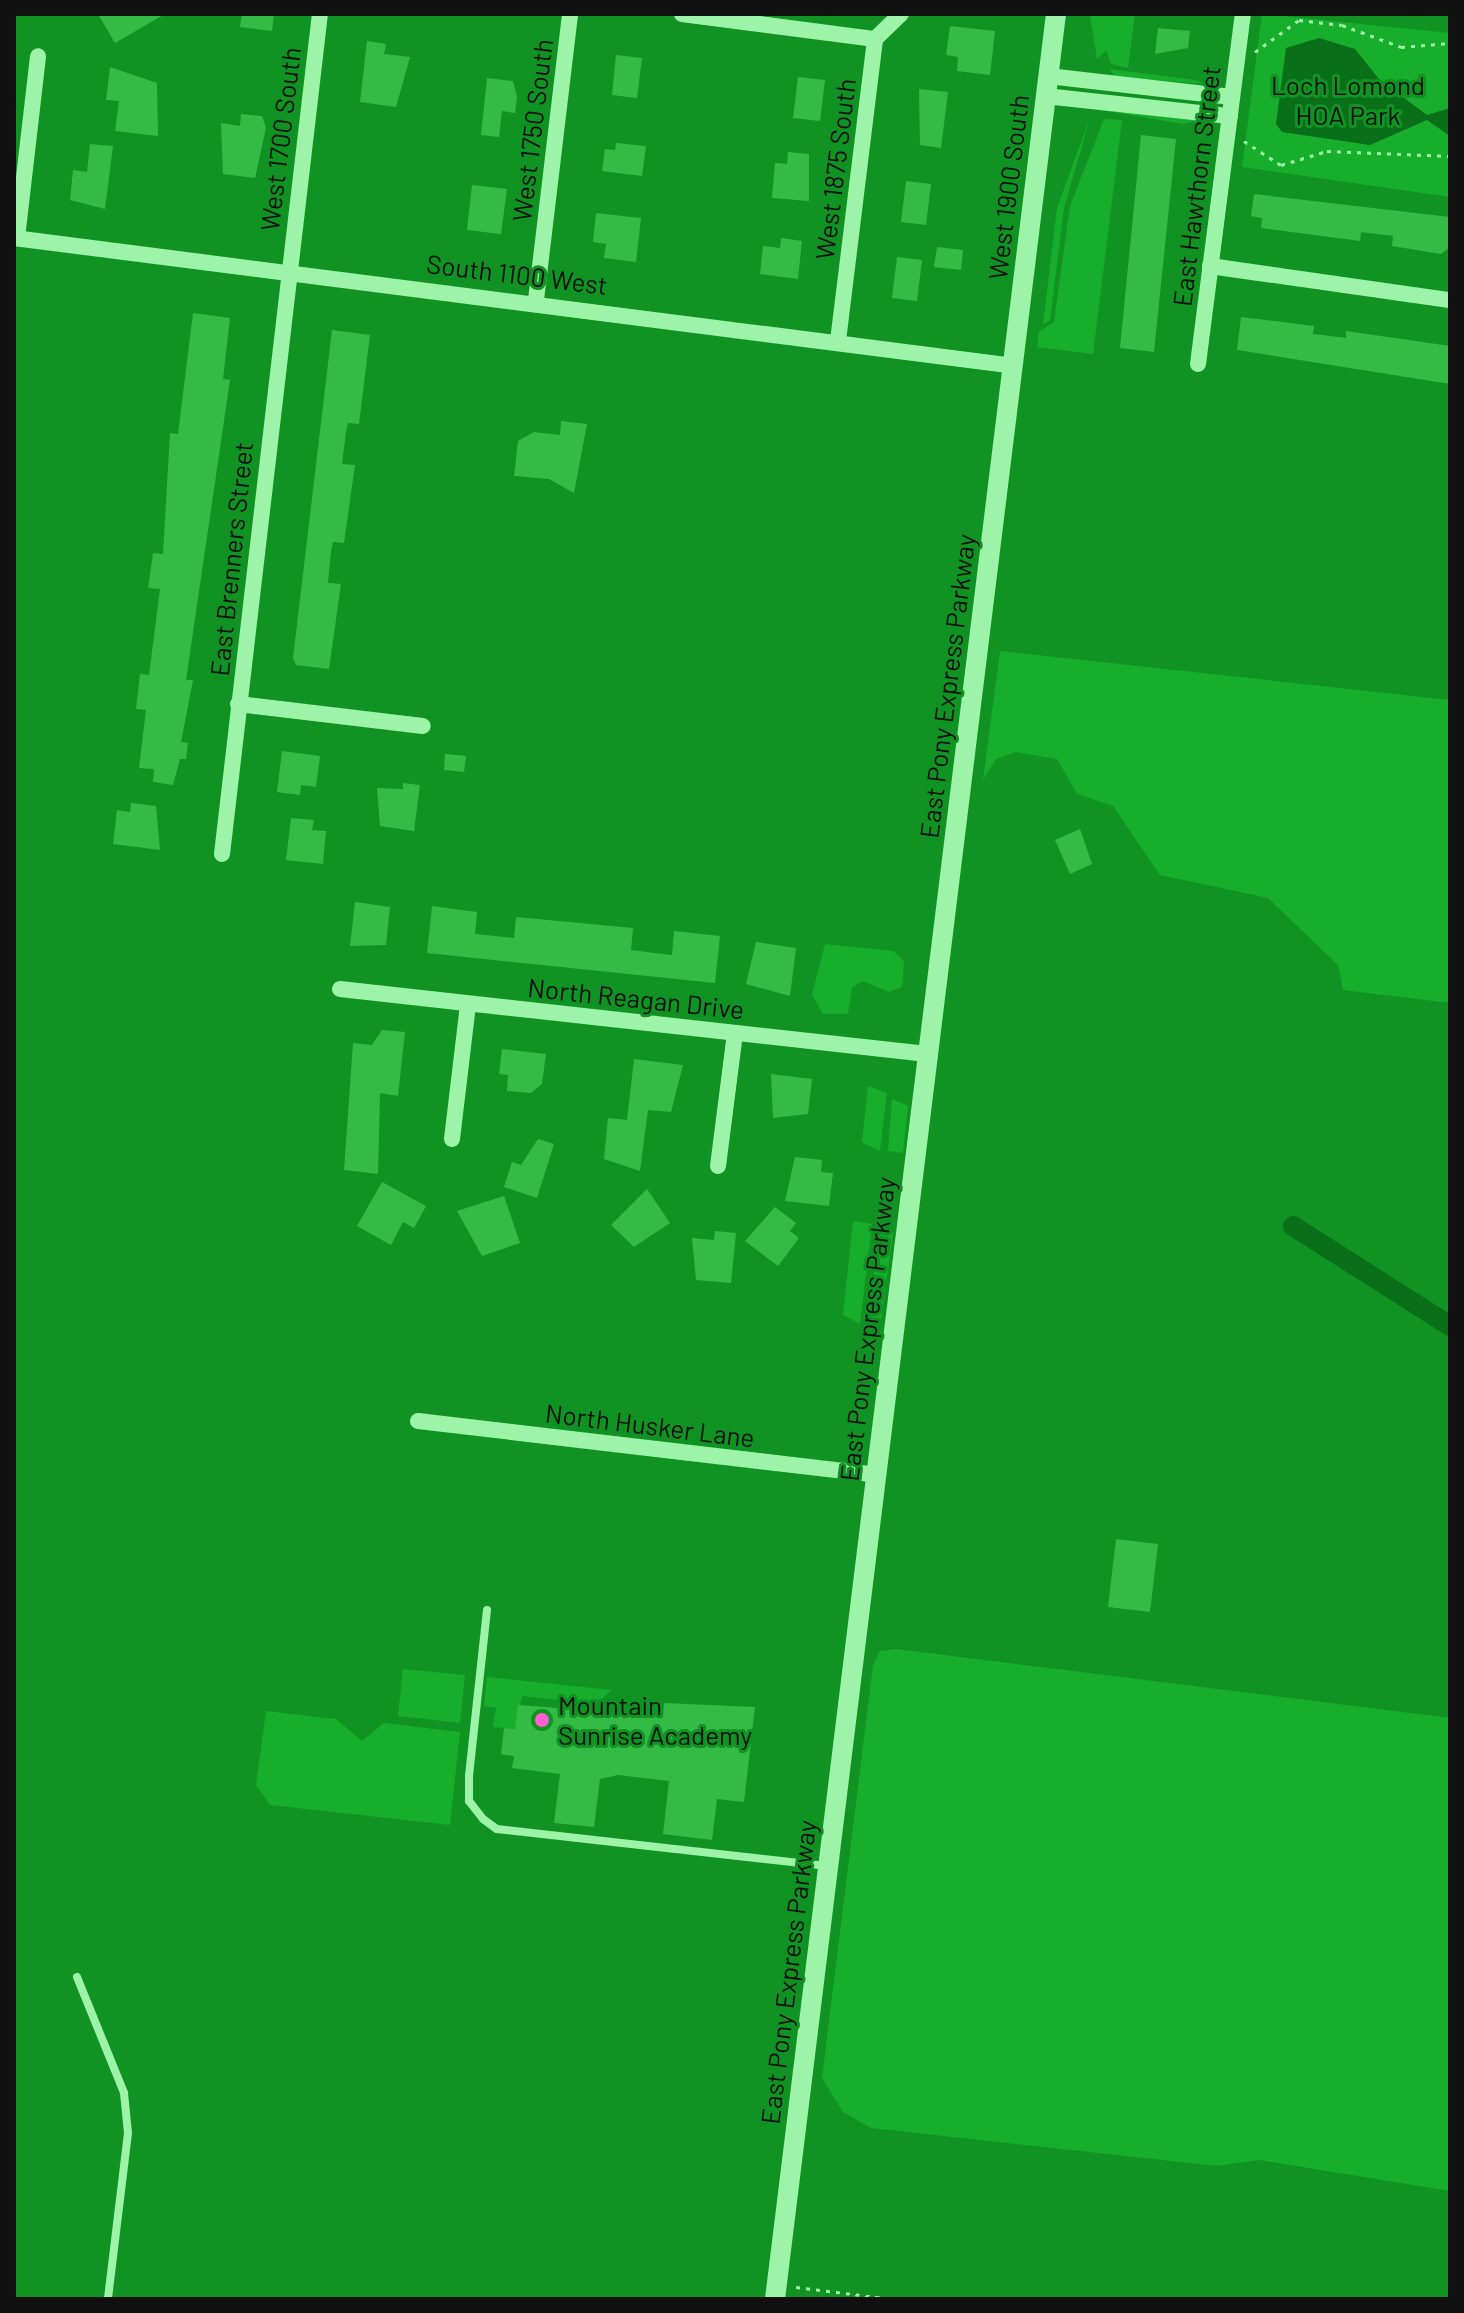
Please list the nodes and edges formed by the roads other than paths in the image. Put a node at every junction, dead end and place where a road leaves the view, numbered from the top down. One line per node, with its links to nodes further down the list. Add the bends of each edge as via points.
1 (320, 14): 14 (street, West 1700 South)
2 (570, 14): 15 (street, West 1750 South)
3 (682, 14): 7 (street)
4 (901, 14): 7 (street)
5 (1056, 14): 9 (street, West 1900 South)
6 (1243, 14): 10 (street, East Hawthorn Street)
7 (875, 39): 17 (street, West 1875 South)
8 (38, 56): 12 (street)
9 (1046, 86): 10 (street); 11 (street); 19 (street, West 1900 South)
10 (1232, 97): 11 (street, East Hawthorn Street)
11 (1230, 116): 13 (street, East Hawthorn Street)
12 (15, 238): 14 (street, South 1100 West)
13 (1210, 266): 16 (street); 18 (street, East Hawthorn Street)
14 (288, 271): 15 (street, South 1100 West); 20 (street, East Brenners Street)
15 (536, 300): 17 (street, South 1100 West)
16 (1450, 300)
17 (838, 341): 19 (street, South 1100 West)
18 (1198, 364)
19 (1014, 366): 26 (street, East Pony Express Parkway)
20 (238, 704): 21 (street); 22 (street, East Brenners Street)
21 (423, 726)
22 (222, 854)
23 (340, 989): 24 (street, North Reagan Drive)
24 (468, 1004): 25 (street, North Reagan Drive); 27 (street)
25 (735, 1033): 26 (street, North Reagan Drive); 28 (street)
26 (927, 1054): 30 (street, East Pony Express Parkway)
27 (452, 1139)
28 (718, 1166)
29 (418, 1421): 30 (street, North Husker Lane)
30 (875, 1475): 32 (street, East Pony Express Parkway)
31 (487, 1610): 32 (lane, via 469,1776 469,1801 483,1819 497,1829)
32 (827, 1866): 34 (street, East Pony Express Parkway)
33 (77, 1977): 35 (lane, via 124,2093 128,2133)
34 (776, 2292)
35 (108, 2299)

